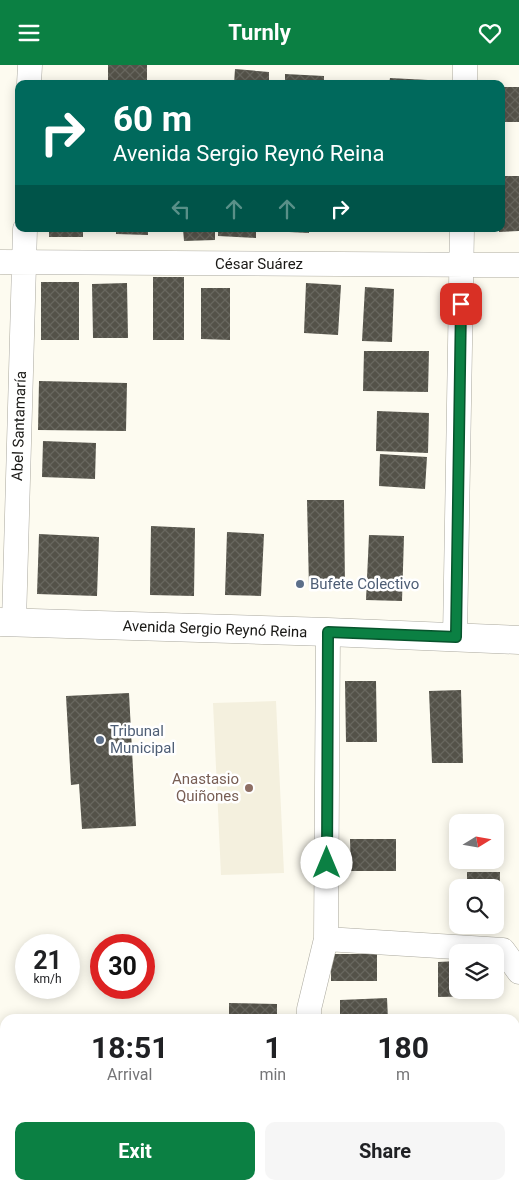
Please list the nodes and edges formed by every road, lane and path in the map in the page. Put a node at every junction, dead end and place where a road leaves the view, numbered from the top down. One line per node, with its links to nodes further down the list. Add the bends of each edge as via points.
1 (30, 65): 3 (street)
2 (465, 65): 4 (street)
3 (29, 80)
4 (465, 80)
5 (25, 232): 8 (street, Abel Santamaría)
6 (462, 232): 9 (street)
7 (0, 262): 8 (street, César Suárez)
8 (24, 262): 9 (street, César Suárez); 11 (street, Abel Santamaría)
9 (462, 265): 10 (street, César Suárez); 13 (street)
10 (519, 265)
11 (7, 622): 12 (main road, Avenida Sergio Reynó Reina)
12 (328, 632): 13 (main road, Avenida Sergio Reynó Reina); 15 (street)
13 (456, 637): 14 (main road, Avenida Sergio Reynó Reina)
14 (519, 640)
15 (326, 939): 16 (street, via 503,950); 17 (street)
16 (519, 973)
17 (310, 1014)

